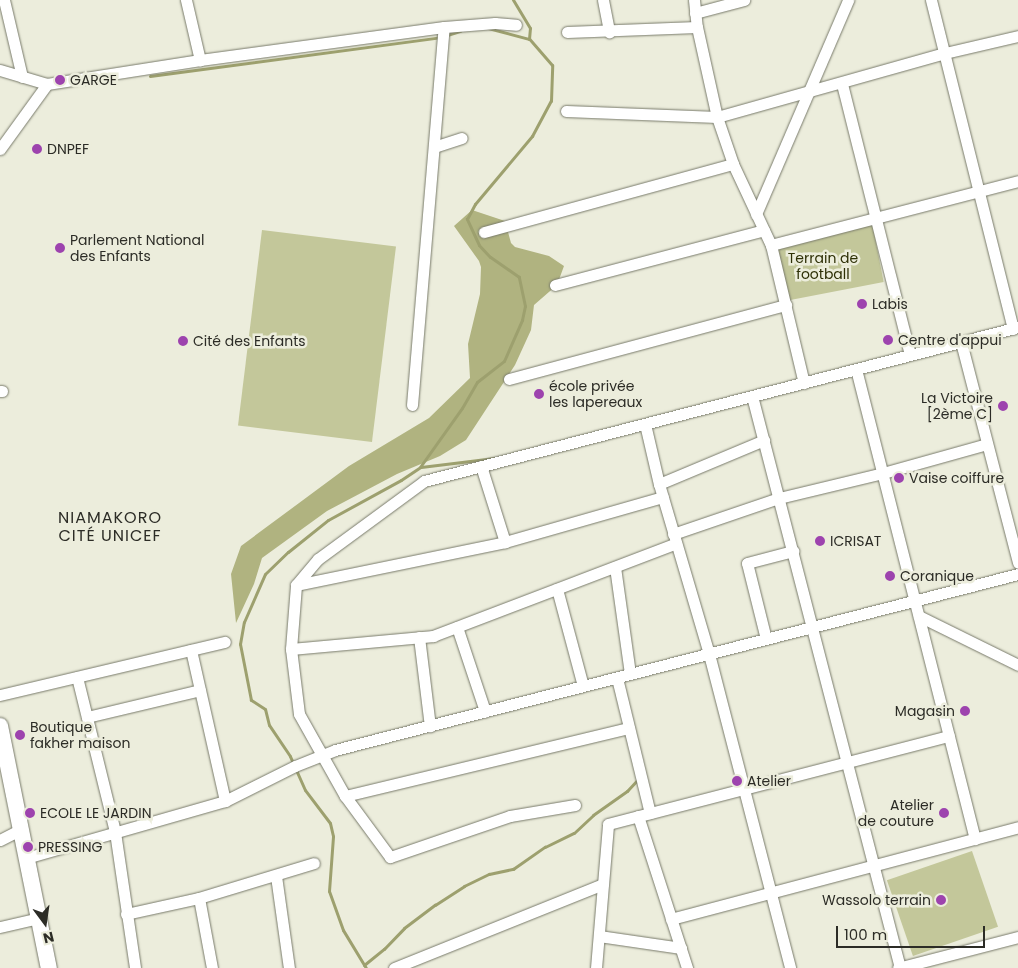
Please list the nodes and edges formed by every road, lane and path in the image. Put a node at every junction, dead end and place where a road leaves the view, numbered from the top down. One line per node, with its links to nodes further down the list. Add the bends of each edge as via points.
1 (4, 0): 18 (street)
2 (186, 0): 16 (street)
3 (603, 0): 13 (street)
4 (694, 0): 8 (street)
5 (744, 0): 8 (street)
6 (848, 0): 21 (street)
7 (931, 0): 15 (street)
8 (695, 13): 11 (street)
9 (516, 25): 10 (street, via 495,23)
10 (444, 27): 16 (street); 25 (street)
11 (697, 27): 13 (street); 23 (street)
12 (567, 32): 13 (street)
13 (610, 32)
14 (1018, 36): 15 (street)
15 (945, 53): 20 (street); 29 (street)
16 (200, 60): 19 (street)
17 (0, 70): 18 (street)
18 (22, 77): 19 (street)
19 (47, 84): 26 (street)
20 (842, 84): 21 (street); 31 (street)
21 (807, 93): 23 (street); 30 (street)
22 (566, 111): 23 (street)
23 (717, 117): 27 (street)
24 (462, 138): 25 (street)
25 (434, 147): 44 (street)
26 (0, 149)
27 (733, 164): 30 (street); 33 (street)
28 (1018, 181): 29 (street)
29 (979, 191): 31 (street); 37 (street)
30 (756, 214): 32 (street)
31 (876, 218): 34 (street); 39 (street)
32 (764, 230): 34 (street); 35 (street)
33 (484, 232)
34 (771, 245): 36 (street)
35 (555, 285)
36 (786, 305): 41 (street); 42 (street)
37 (1016, 328): 38 (street)
38 (960, 342): 39 (street); 47 (street)
39 (910, 355): 40 (street)
40 (856, 369): 42 (street); 49 (street)
41 (509, 379)
42 (804, 383): 43 (street)
43 (752, 396): 45 (street); 46 (street)
44 (412, 405)
45 (646, 424): 48 (street); 50 (street)
46 (764, 440): 50 (street); 52 (street)
47 (987, 444): 49 (street); 56 (street)
48 (481, 466): 54 (street); 59 (street, via 424,481 318,559)
49 (884, 473): 52 (street); 61 (street)
50 (659, 484): 51 (street)
51 (663, 497): 53 (street); 54 (street)
52 (779, 498): 53 (street); 55 (street)
53 (675, 539): 57 (street); 70 (street)
54 (505, 542): 59 (street)
55 (793, 551): 64 (street); 66 (street, via 747,563)
56 (1018, 563)
57 (615, 567): 60 (street); 72 (street)
58 (1018, 574): 61 (street)
59 (296, 585): 68 (street)
60 (557, 589): 63 (street); 75 (street)
61 (915, 601): 62 (street); 64 (street)
62 (919, 616): 71 (street); 83 (street)
63 (457, 627): 65 (street); 78 (street)
64 (812, 627): 66 (street); 85 (street)
65 (419, 638): 68 (street); 81 (street)
66 (766, 639): 70 (street)
67 (225, 642): 69 (street)
68 (291, 649): 84 (street, via 299,714)
69 (191, 650): 73 (street); 76 (street)
70 (709, 654): 72 (street); 86 (street)
71 (1018, 665)
72 (630, 674): 74 (street)
73 (77, 677): 77 (street); 79 (street)
74 (616, 678): 75 (street); 82 (street)
75 (582, 686): 78 (street)
76 (200, 690): 79 (street); 88 (street)
77 (0, 695)
78 (485, 711): 81 (street)
79 (87, 717): 94 (street)
80 (0, 726): 93 (street)
81 (430, 726): 84 (street)
82 (629, 728): 87 (street); 90 (street)
83 (949, 736): 85 (street); 95 (street)
84 (323, 755): 87 (street); 88 (street)
85 (847, 762): 86 (street); 99 (street)
86 (744, 789): 90 (street); 102 (street)
87 (345, 796): 89 (street, via 390,857 510,816)
88 (225, 801): 94 (street)
89 (575, 805)
90 (650, 813): 91 (street)
91 (638, 816): 101 (street, via 608,824); 106 (street)
92 (1018, 827): 95 (street)
93 (20, 830): 96 (street); 97 (street)
94 (115, 832): 97 (street); 104 (street)
95 (975, 839): 99 (street)
96 (0, 840)
97 (26, 858): 105 (street)
98 (314, 864): 100 (street)
99 (874, 866): 102 (street); 119 (street)
100 (276, 876): 103 (street); 114 (street)
101 (603, 884): 108 (street); 115 (street)
102 (771, 893): 106 (street); 118 (street)
103 (199, 898): 104 (street); 113 (street)
104 (126, 914): 112 (street)
105 (39, 918): 107 (street); 111 (street)
106 (671, 919): 110 (street)
107 (0, 927)
108 (599, 936): 110 (street); 116 (street)
109 (1018, 938): 119 (street)
110 (680, 948): 117 (street)
111 (49, 968)
112 (135, 968)
113 (212, 968)
114 (289, 968)
115 (394, 968)
116 (596, 968)
117 (687, 968)
118 (790, 968)
119 (899, 968)

